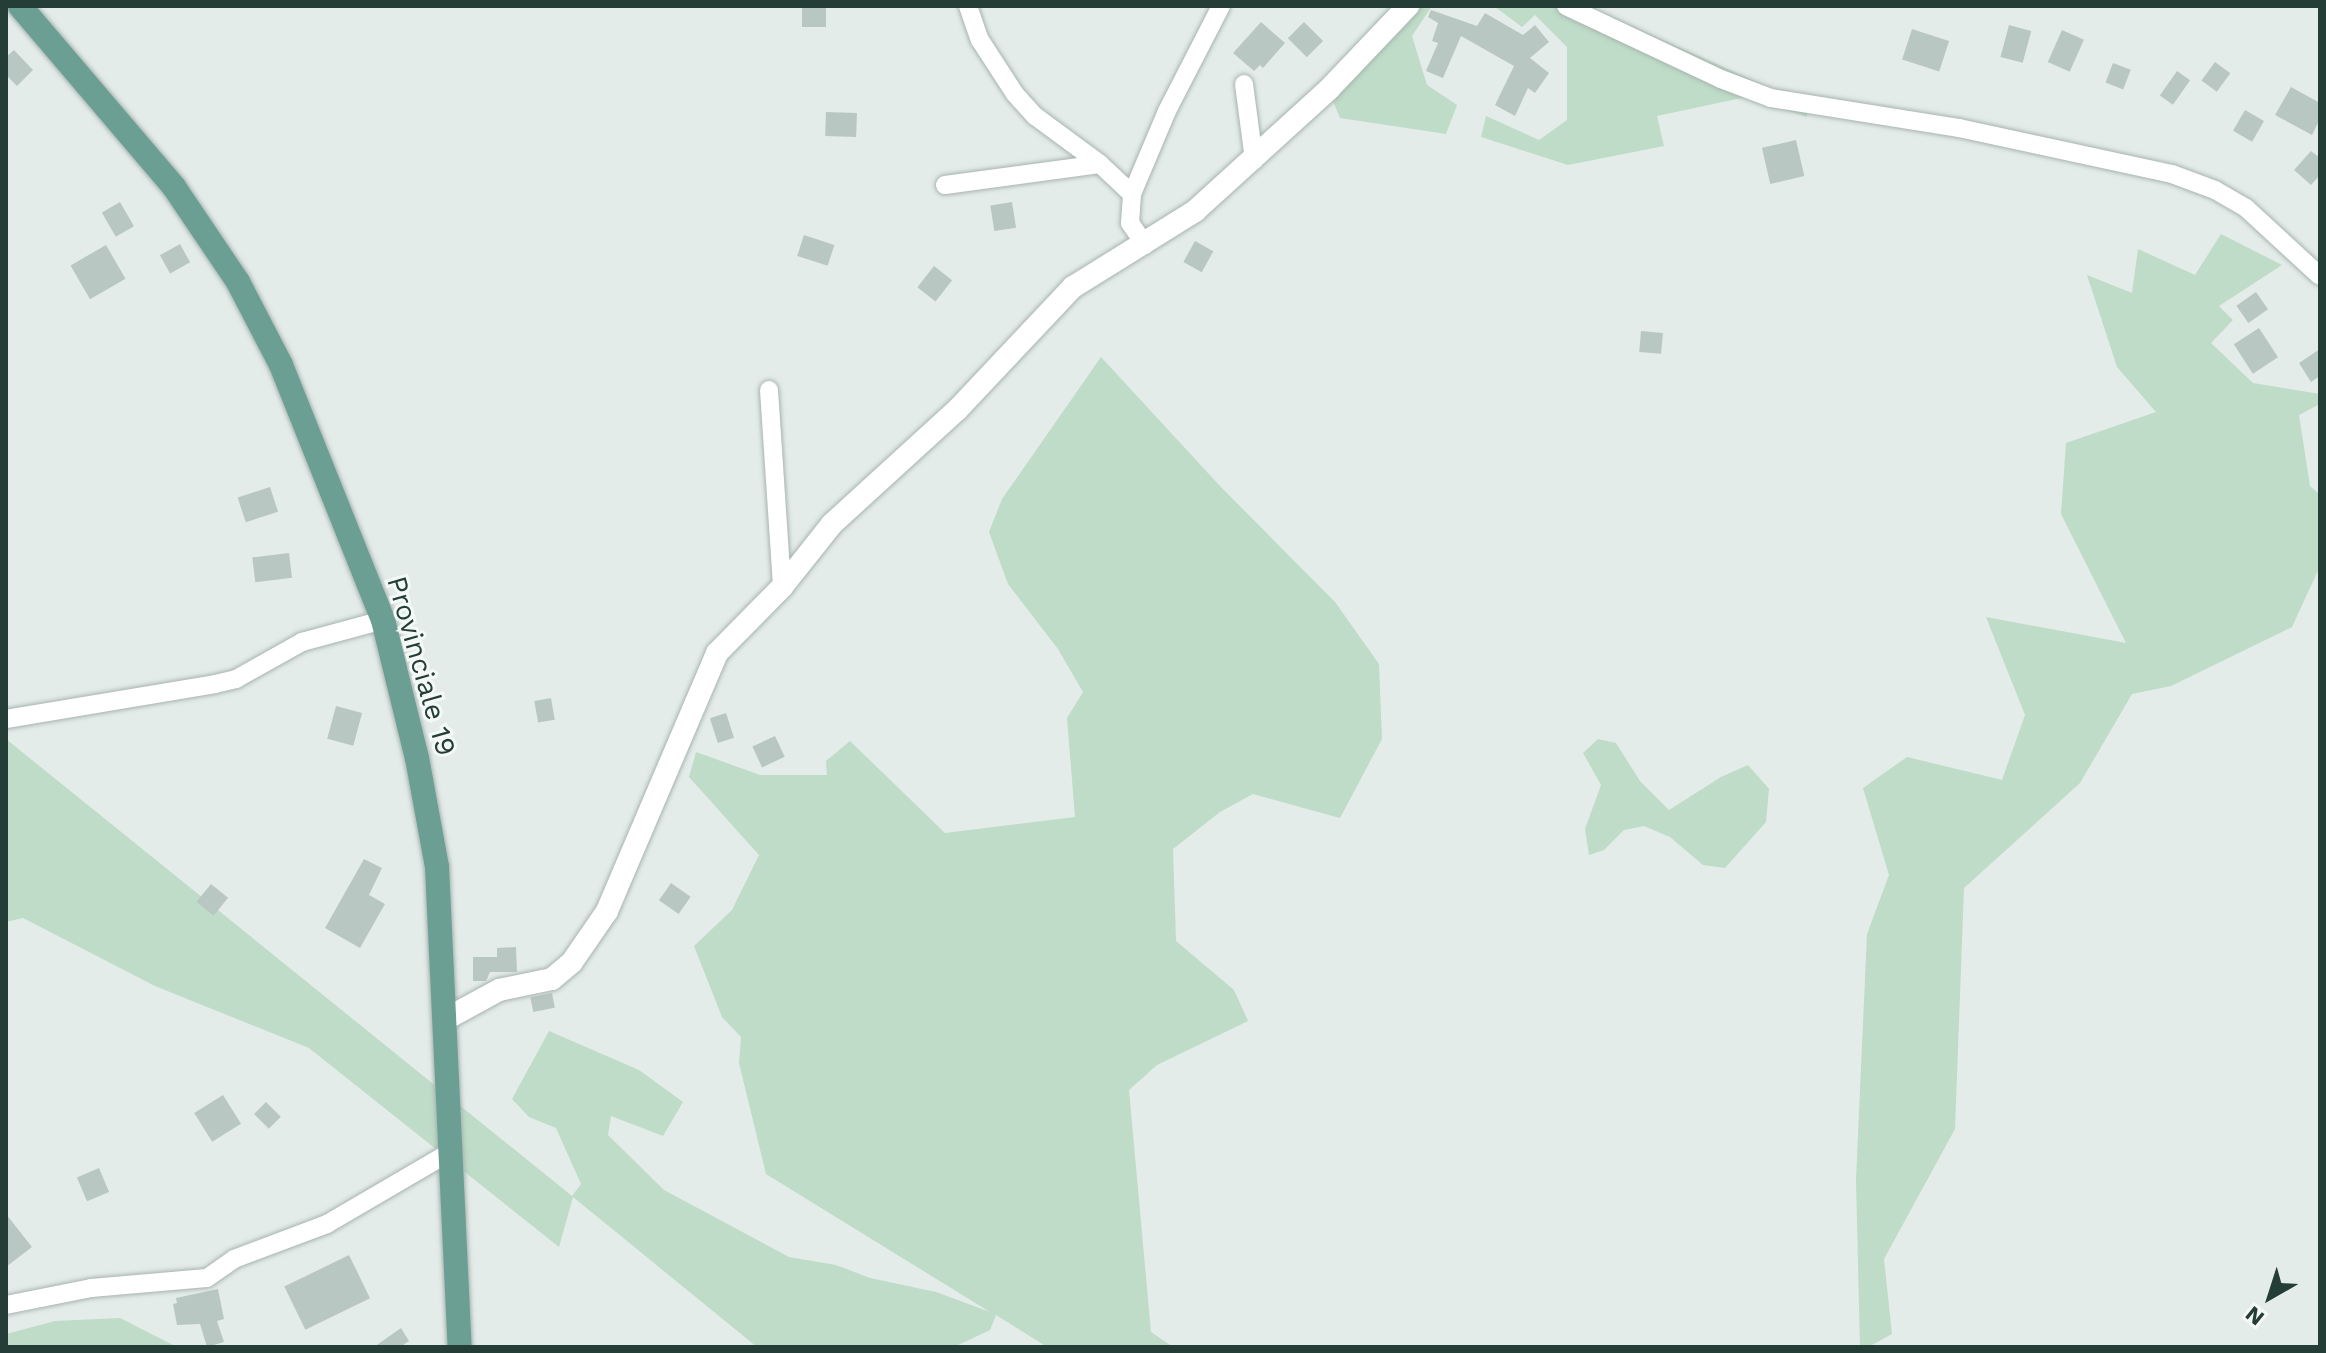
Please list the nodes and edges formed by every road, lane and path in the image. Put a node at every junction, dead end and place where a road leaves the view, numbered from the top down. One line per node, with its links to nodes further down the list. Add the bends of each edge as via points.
1 (20, 6): 15 (main road, Provinciale 19, via 166,177 238,282 281,365)
2 (968, 6): 8 (street, via 980,40 1015,94 1035,116)
3 (1221, 6): 10 (street)
4 (1408, 6): 7 (street)
5 (1566, 6): 12 (street, via 1771,98 1959,128 2172,174 2246,208)
6 (1244, 84): 7 (street)
7 (1254, 160): 11 (street)
8 (1100, 164): 9 (street); 10 (street)
9 (945, 185)
10 (1132, 194): 11 (street, via 1130,223)
11 (1145, 245): 14 (street, via 1073,287 957,410 832,524)
12 (2320, 276)
13 (769, 390): 14 (street)
14 (782, 587): 17 (street, via 717,653 615,893 580,952 552,979 499,990)
15 (383, 620): 16 (street, via 302,642 236,679); 17 (main road, Provinciale 19, via 437,867)
16 (6, 719)
17 (444, 1020): 18 (main road, Provinciale 19)
18 (452, 1151): 19 (street, via 327,1224 234,1259 207,1278 91,1288); 20 (main road, Provinciale 19)
19 (6, 1305)
20 (460, 1347)

